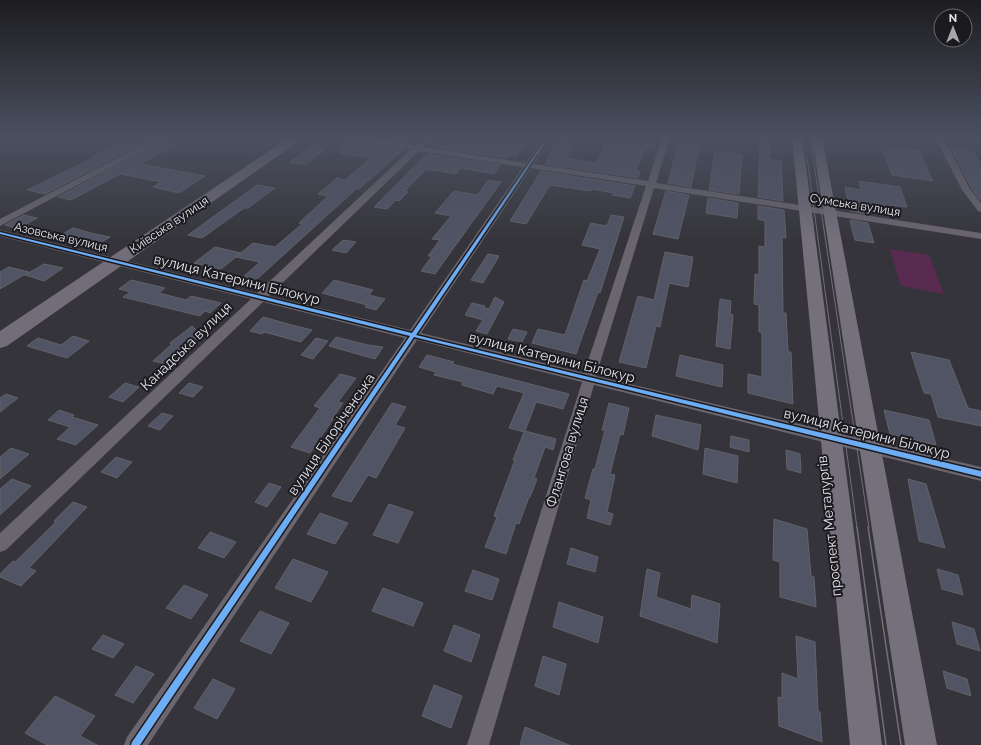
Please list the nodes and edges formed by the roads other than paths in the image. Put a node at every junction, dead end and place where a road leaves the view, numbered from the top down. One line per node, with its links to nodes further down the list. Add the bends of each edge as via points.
1 (98, 172): 14 (street)
2 (248, 172): 17 (highway, Київська вулиця)
3 (392, 172): 18 (street, Канадська вулиця)
4 (524, 172): 19 (street, вулиця Білоріченська)
5 (565, 172): 10 (street, Сумська вулиця)
6 (655, 172): 10 (street, Флангова вулиця)
7 (801, 172): 11 (main road, проспект Металургів)
8 (823, 172): 13 (main road)
9 (957, 172): 12 (street, via 966,190)
10 (651, 185): 11 (street, Сумська вулиця); 21 (street, Флангова вулиця)
11 (805, 209): 13 (street, Сумська вулиця); 22 (main road, проспект Металургів)
12 (981, 209)
13 (830, 213): 16 (street, Сумська вулиця); 23 (main road)
14 (0, 224)
15 (0, 233): 17 (street, Азовська вулиця)
16 (981, 236)
17 (118, 261): 18 (street, вулиця Катерини Білокур); 20 (highway, Київська вулиця)
18 (259, 297): 19 (street, вулиця Катерини Білокур); 25 (street, Канадська вулиця)
19 (412, 334): 21 (street, вулиця Катерини Білокур); 26 (street, вулиця Білоріченська)
20 (0, 341)
21 (589, 379): 22 (street, вулиця Катерини Білокур); 27 (street, Флангова вулиця)
22 (831, 437): 23 (street, вулиця Катерини Білокур); 28 (main road, проспект Металургів)
23 (870, 446): 24 (street, вулиця Катерини Білокур); 29 (main road)
24 (981, 474)
25 (0, 544)
26 (135, 745)
27 (478, 745)
28 (866, 745)
29 (921, 745)

